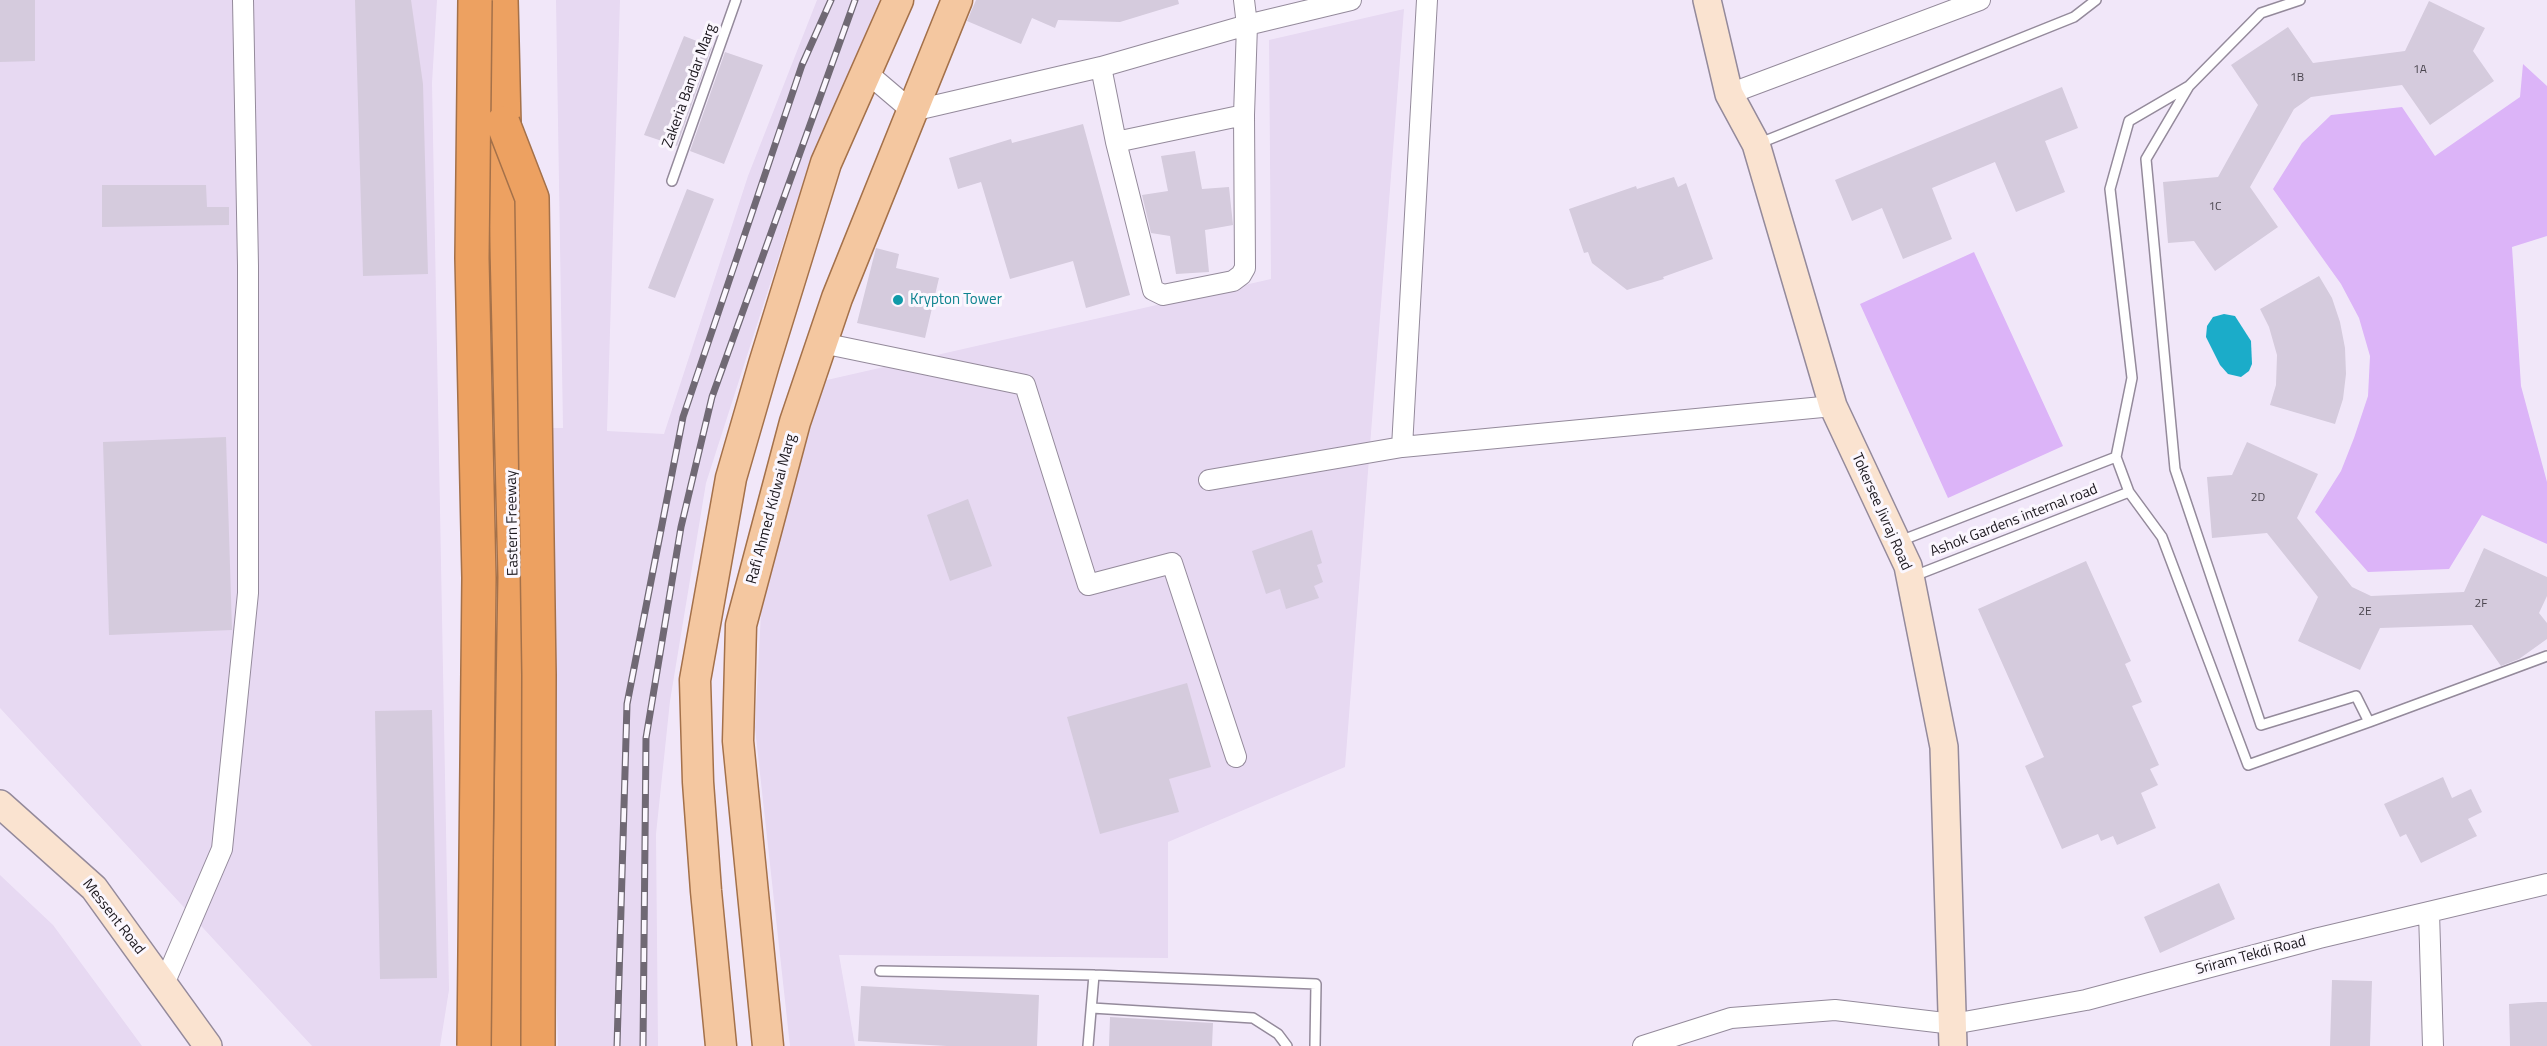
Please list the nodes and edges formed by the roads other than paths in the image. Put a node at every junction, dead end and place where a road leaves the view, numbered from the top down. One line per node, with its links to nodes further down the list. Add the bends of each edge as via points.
1 (243, 0): 45 (street, via 248,593 222,849)
2 (475, 0): 48 (highway, bridge, via 472,258 479,578)
3 (482, 0): 48 (street, via 480,299 486,555)
4 (501, 0): 23 (highway, Eastern Freeway)
5 (509, 0): 50 (street, via 512,257 527,747)
6 (898, 0): 18 (main road)
7 (957, 0): 21 (main road, Rafi Ahmed Kidwai Marg)
8 (1244, 0): 16 (street)
9 (1351, 0): 16 (street)
10 (1427, 0): 29 (street)
11 (1707, 0): 20 (street, Tokersee Jivraj Road)
12 (1980, 0): 20 (street)
13 (2096, 0): 25 (lane, via 2074,17)
14 (2300, 0): 19 (lane, via 2262,13)
15 (735, 2): 26 (lane, Zakeria Bandar Marg)
16 (1247, 25): 17 (street); 22 (street)
17 (1101, 67): 21 (street); 24 (street)
18 (866, 71): 21 (street); 31 (main road, via 826,163)
19 (2188, 86): 30 (lane, via 2129,121 2110,189 2132,378); 38 (lane, via 2146,159 2175,469 2261,725 2356,696)
20 (1730, 94): 25 (street, Tokersee Jivraj Road)
21 (912, 111): 27 (main road, Rafi Ahmed Kidwai Marg)
22 (1244, 115): 24 (street); 24 (street, via 1245,268 1233,281 1163,295 1153,290)
23 (503, 123): 48 (highway, Eastern Freeway, via 515,577); 51 (highway, bridge, via 532,198 539,675)
24 (1116, 142)
25 (1756, 144): 28 (street, Tokersee Jivraj Road)
26 (672, 181)
27 (822, 343): 34 (main road, Rafi Ahmed Kidwai Marg, via 795,422); 39 (street, via 1025,385 1088,585 1172,563)
28 (1833, 406): 29 (street); 35 (street, Tokersee Jivraj Road)
29 (1402, 447): 32 (street)
30 (2116, 457): 33 (lane); 35 (lane)
31 (731, 478): 34 (main road); 52 (main road, via 695,680 698,782)
32 (1209, 480)
33 (2129, 492): 36 (lane, Ashok Gardens internal road); 38 (lane, via 2162,537 2248,765)
34 (777, 493): 53 (main road, Rafi Ahmed Kidwai Marg, via 741,625 738,741)
35 (1895, 543): 36 (street, Tokersee Jivraj Road)
36 (1910, 578): 47 (street, Tokersee Jivraj Road, via 1944,747)
37 (2547, 656): 38 (lane)
38 (2369, 722)
39 (1236, 757)
40 (0, 804): 45 (street, Messent Road, via 94,888)
41 (2547, 884): 42 (street, Sriram Tekdi Road)
42 (2429, 912): 47 (street, Sriram Tekdi Road); 58 (street)
43 (880, 971): 44 (lane)
44 (1094, 975): 46 (lane); 56 (lane, via 1316,984)
45 (164, 984): 49 (street, Messent Road)
46 (1092, 1008): 54 (lane); 55 (lane, via 1253,1018 1278,1034)
47 (1953, 1035): 57 (street, Sriram Tekdi Road, via 1835,1010 1731,1018)
48 (479, 1044)
49 (208, 1046)
50 (524, 1046)
51 (538, 1046)
52 (721, 1046)
53 (768, 1046)
54 (1088, 1046)
55 (1287, 1046)
56 (1315, 1046)
57 (1642, 1046)
58 (2433, 1046)

